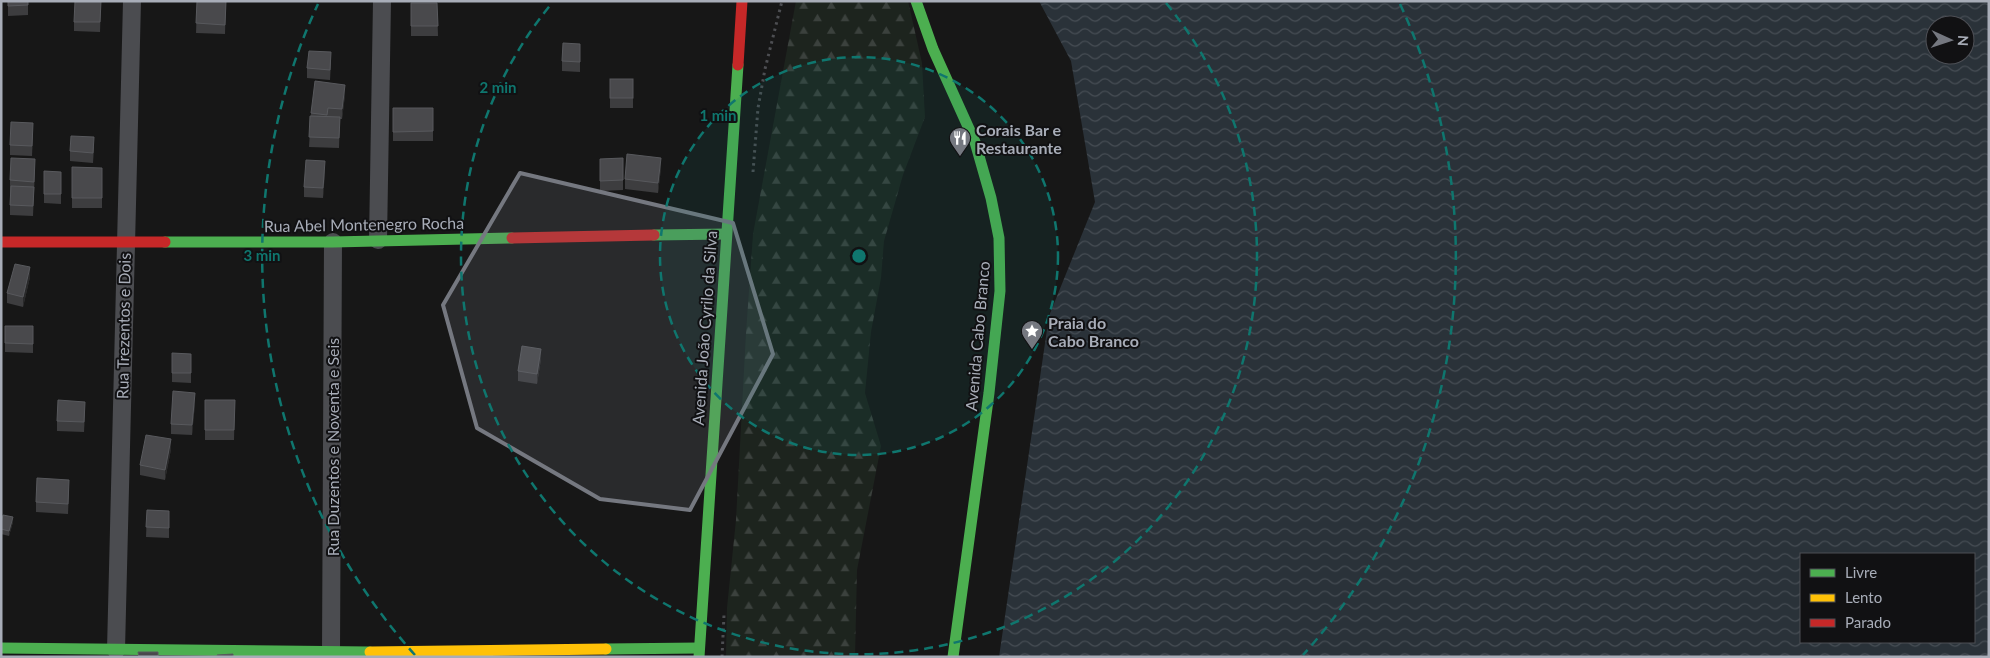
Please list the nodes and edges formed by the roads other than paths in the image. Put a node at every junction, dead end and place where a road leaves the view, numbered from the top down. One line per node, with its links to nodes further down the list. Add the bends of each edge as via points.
1 (132, 1): 9 (street, Rua Trezentos e Dois)
2 (382, 1): 6 (street)
3 (742, 1): 5 (street, Avenida João Cyrilo da Silva)
4 (916, 1): 15 (street, Avenida Cabo Branco, via 933,49 975,142 999,238 1000,291 990,393)
5 (726, 234): 6 (street, Rua Abel Montenegro Rocha); 13 (street, Avenida João Cyrilo da Silva)
6 (378, 240): 8 (street, Rua Abel Montenegro Rocha)
7 (1, 242): 9 (street, Rua Abel Montenegro Rocha)
8 (334, 242): 9 (street, Rua Abel Montenegro Rocha); 12 (street, Rua Duzentos e Noventa e Seis)
9 (125, 243): 11 (street, Rua Trezentos e Dois)
10 (1, 648): 11 (street)
11 (116, 650): 14 (street)
12 (331, 652): 13 (street); 14 (street)
13 (699, 653)
14 (305, 654)
15 (953, 657)

